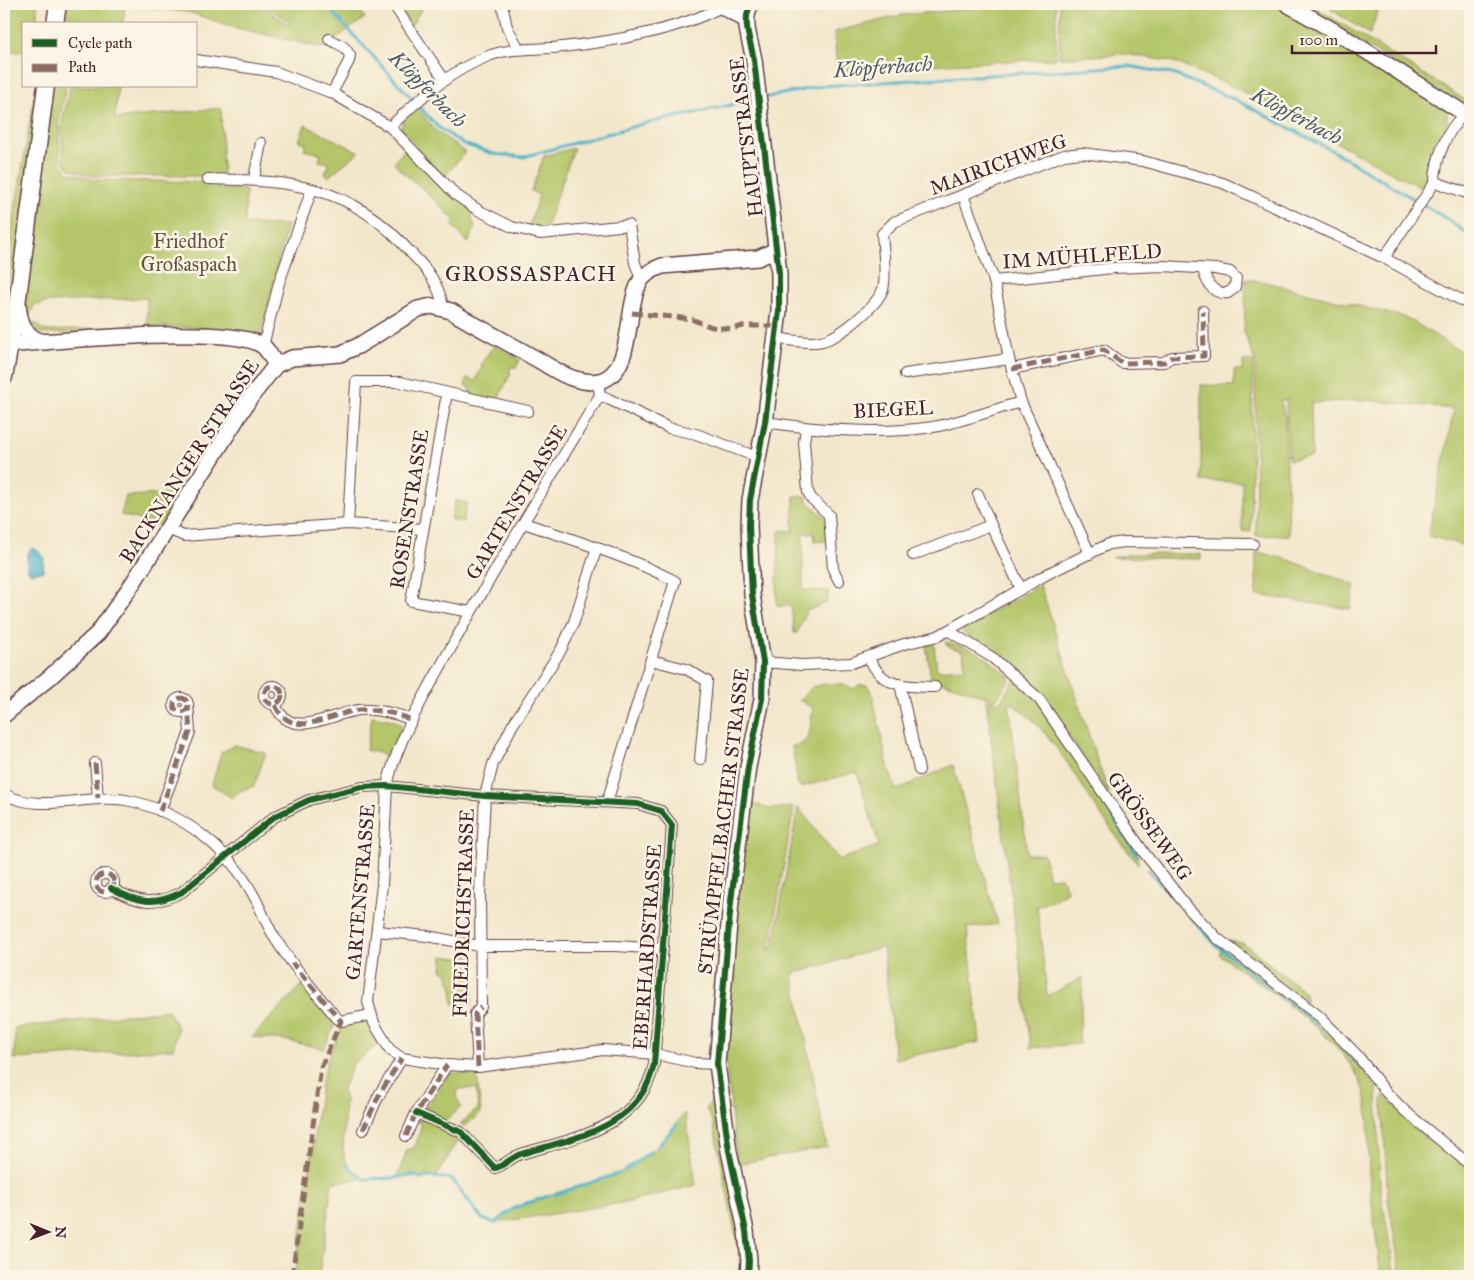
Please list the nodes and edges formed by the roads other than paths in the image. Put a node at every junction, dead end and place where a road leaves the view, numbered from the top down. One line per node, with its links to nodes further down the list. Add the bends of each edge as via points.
1 (58, 4): 8 (main road)
2 (393, 4): 12 (street)
3 (502, 4): 10 (street, via 508,27)
4 (751, 4): 7 (street)
5 (1287, 4): 15 (street)
6 (720, 5): 7 (street); 10 (street, via 697,20 653,31 577,46 535,50)
7 (746, 20): 24 (street, HAUPTSTRASSE)
8 (55, 22)
9 (329, 39): 14 (street, via 344,47 350,55)
10 (519, 48): 12 (street, via 490,56)
11 (198, 60): 14 (street, via 276,72)
12 (444, 79): 16 (street)
13 (46, 88): 29 (main road)
14 (332, 93): 16 (street)
15 (1467, 116): 20 (street, via 1455,122 1435,171)
16 (390, 127): 27 (street, via 456,195 512,227 540,234 629,225 634,263)
17 (261, 143): 19 (street)
18 (208, 179): 19 (street)
19 (254, 179): 21 (street)
20 (1435, 182): 22 (street); 25 (street)
21 (312, 189): 31 (street, via 362,208 391,230 438,286); 36 (street, via 280,283)
22 (1470, 194)
23 (963, 195): 25 (street, MAIRICHWEG, via 1064,155 1082,153 1143,161 1223,183); 28 (street); 33 (street, MAIRICHWEG, via 894,222 882,234 884,287 876,304 824,340 806,342)
24 (774, 251): 27 (street, via 758,258 662,266); 33 (street, STRÜMPFELBACHER STRASSE, via 779,294)
25 (1384, 258): 30 (street, MAIRICHWEG)
26 (1204, 270): 28 (street, IM MÜHLFELD, via 1163,266 1113,268)
27 (641, 279): 42 (street, via 623,357 618,368)
28 (994, 281): 37 (street)
29 (18, 300): 34 (street, via 25,330); 35 (main road)
30 (1470, 305)
31 (443, 308): 38 (street, BACKNANGER STRASSE, via 418,309 340,354 292,358); 42 (street, via 572,378)
32 (1203, 311): 39 (street, via 1204,356 1172,357 1164,362 1122,363 1104,350)
33 (776, 338): 46 (street, STRÜMPFELBACHER STRASSE)
34 (48, 342): 35 (street); 36 (street, via 182,334 242,339)
35 (7, 344): 41 (main road)
36 (263, 346): 38 (street)
37 (1009, 358): 39 (street); 40 (street)
38 (276, 364): 53 (street, BACKNANGER STRASSE, via 250,398)
39 (1012, 369): 44 (street)
40 (905, 374)
41 (4, 376)
42 (599, 388): 48 (street, via 669,428 696,434); 50 (street, GARTENSTRASSE)
43 (447, 393): 45 (street); 51 (street, via 400,382 356,382); 54 (street, ROSENSTRASSE)
44 (1021, 402): 47 (street, BIEGEL, via 933,427); 57 (street)
45 (528, 412)
46 (764, 422): 47 (street, BIEGEL); 48 (street, STRÜMPFELBACHER STRASSE)
47 (806, 428): 59 (street, via 808,492 828,514 833,569)
48 (757, 457): 65 (street, STRÜMPFELBACHER STRASSE, via 750,500 749,565)
49 (978, 494): 52 (street)
50 (524, 523): 56 (street); 61 (street, GARTENSTRASSE)
51 (348, 524): 53 (street, via 184,536); 54 (street)
52 (991, 525): 58 (street); 60 (street)
53 (167, 529): 70 (street, BACKNANGER STRASSE, via 98,633)
54 (422, 529): 61 (street, ROSENSTRASSE, via 410,601)
55 (1253, 544): 57 (street, via 1125,542 1109,544)
56 (597, 547): 64 (street, via 675,581); 77 (street, FRIEDRICHSTRASSE, via 574,622 561,650 512,726 494,764)
57 (1090, 554): 60 (street)
58 (914, 555)
59 (838, 581)
60 (1021, 589): 62 (street)
61 (471, 612): 71 (street, GARTENSTRASSE)
62 (949, 631): 63 (street); 95 (street, GRÖSSEWEG, via 993,658 1039,699 1145,854 1217,938 1319,1016 1406,1112)
63 (868, 658): 65 (street, via 834,664); 66 (street, via 882,677)
64 (651, 660): 72 (street, via 686,669 707,681); 79 (street)
65 (763, 662): 89 (street, STRÜMPFELBACHER STRASSE, via 762,699 748,767 731,901)
66 (900, 684): 67 (street); 74 (street)
67 (935, 686)
68 (188, 705): 80 (street, via 190,732)
69 (276, 705): 71 (street, via 286,719 299,724 360,710 398,714)
70 (4, 715)
71 (412, 720): 75 (street, GARTENSTRASSE)
72 (700, 760)
73 (95, 763): 78 (street)
74 (919, 770)
75 (387, 786): 77 (street, EBERHARDSTRASSE); 81 (street, EBERHARDSTRASSE, via 362,787 308,800 274,818); 83 (street, GARTENSTRASSE)
76 (4, 794): 78 (street, via 37,804)
77 (485, 796): 79 (street, EBERHARDSTRASSE); 84 (street, FRIEDRICHSTRASSE)
78 (98, 798): 80 (street, via 120,799)
79 (606, 802): 85 (street, EBERHARDSTRASSE, via 638,804 662,811 672,825)
80 (160, 811): 81 (street, via 197,830)
81 (224, 856): 82 (street, EBERHARDSTRASSE, via 182,892 161,902 139,899); 86 (street, via 254,896 286,956 337,1018 347,1021)
82 (111, 888)
83 (377, 931): 84 (street); 86 (street, GARTENSTRASSE, via 368,1002)
84 (480, 946): 85 (street); 91 (street, FRIEDRICHSTRASSE, via 481,1007 475,1014)
85 (663, 949): 87 (street, EBERHARDSTRASSE)
86 (370, 1015): 88 (street, GARTENSTRASSE, via 385,1045)
87 (655, 1054): 89 (street); 91 (street, via 603,1050); 92 (street, EBERHARDSTRASSE, via 647,1086 620,1118 593,1133 512,1156 498,1168 492,1167 461,1132)
88 (402, 1058): 90 (street); 93 (street, via 379,1095)
89 (717, 1064): 96 (street, STRÜMPFELBACHER STRASSE, via 727,1143 746,1230)
90 (446, 1065): 91 (street); 92 (street)
91 (478, 1066)
92 (416, 1113): 94 (street)
93 (363, 1130)
94 (406, 1136)
95 (1470, 1165)
96 (748, 1276)

